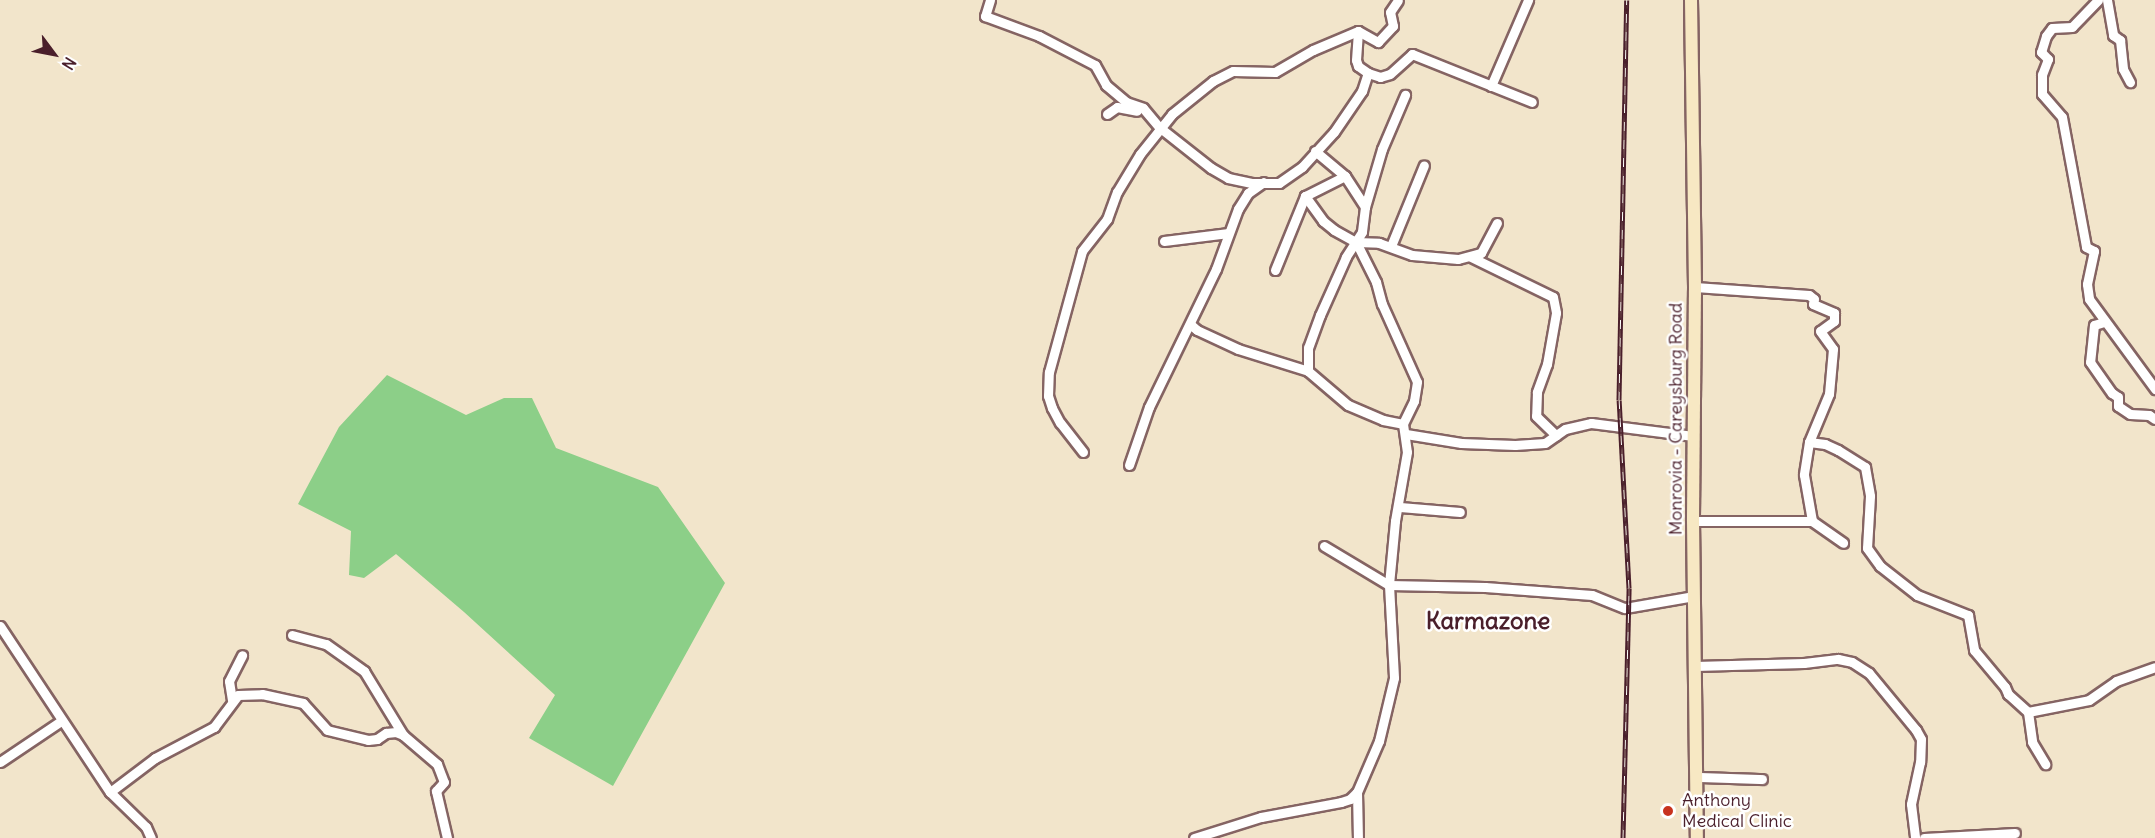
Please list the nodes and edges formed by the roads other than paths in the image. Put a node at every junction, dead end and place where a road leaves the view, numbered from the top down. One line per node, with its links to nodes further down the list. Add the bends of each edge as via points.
1 (990, 0): 13 (street, via 985,16 1039,36 1095,65 1106,85 1126,102)
2 (1398, 0): 7 (street, via 1390,12 1393,26 1378,42)
3 (1528, 0): 10 (street)
4 (1691, 0): 29 (main road, Monrovia - Careysburg Road)
5 (2098, 0): 30 (street, via 2072,27 2052,28 2041,52 2048,59 2040,86 2062,117 2086,247 2094,251 2087,292)
6 (2107, 0): 9 (street, via 2113,35 2120,40 2123,69)
7 (1358, 31): 8 (street, via 1356,60); 15 (street, via 1275,72 1233,71 1213,81)
8 (1368, 73): 10 (street, via 1380,77 1390,74 1412,54); 16 (street, via 1362,91 1334,132)
9 (2130, 81)
10 (1491, 86): 12 (street)
11 (1405, 95): 21 (street, via 1382,148)
12 (1532, 102)
13 (1143, 108): 14 (street, via 1136,111 1117,107); 15 (street)
14 (1107, 114)
15 (1159, 127): 19 (street, via 1228,178); 40 (street, via 1122,183 1107,219 1082,251 1049,372 1052,408)
16 (1315, 151): 18 (street); 19 (street, via 1298,173 1279,183)
17 (1424, 165): 26 (street)
18 (1345, 176): 20 (street); 21 (street)
19 (1264, 182): 23 (street, via 1248,193)
20 (1305, 196): 25 (street, via 1334,230); 28 (street)
21 (1365, 207): 25 (street, via 1362,232)
22 (1497, 223): 27 (street, via 1481,253)
23 (1229, 233): 24 (street); 31 (street)
24 (1164, 241)
25 (1356, 242): 26 (street); 32 (street, via 1313,332 1306,360); 35 (street, via 1418,382)
26 (1391, 246): 27 (street, via 1412,255)
27 (1471, 257): 37 (street, via 1553,297 1556,313 1547,364 1537,392 1536,416)
28 (1275, 270)
29 (1695, 287): 38 (main road, Monrovia - Careysburg Road); 39 (street, via 1809,295 1814,299 1812,304 1834,313 1834,321 1820,331 1833,349 1829,394)
30 (2104, 322): 33 (street); 34 (street, via 2094,325 2090,362 2118,397 2118,406 2130,414)
31 (1190, 324): 32 (street, via 1238,349); 41 (street, via 1149,407)
32 (1308, 371): 35 (street, via 1348,405)
33 (2155, 389)
34 (2155, 419)
35 (1403, 424): 36 (street)
36 (1406, 434): 37 (street, via 1492,446 1545,443); 42 (street)
37 (1556, 435): 38 (street, via 1578,424 1591,423)
38 (1693, 436): 44 (main road, Monrovia - Careysburg Road)
39 (1809, 442): 45 (street, via 1804,475); 56 (street, via 1838,450 1865,467 1870,496 1867,548 1880,567 1917,595 1968,615 1974,650 2008,694)
40 (1083, 452)
41 (1129, 465)
42 (1400, 507): 43 (street); 48 (street)
43 (1460, 512)
44 (1693, 520): 45 (street); 49 (main road, Monrovia - Careysburg Road)
45 (1812, 521): 46 (street)
46 (1843, 543)
47 (1324, 546): 48 (street)
48 (1389, 585): 49 (street, via 1592,595 1625,608); 64 (street, via 1394,678 1379,741)
49 (1694, 596): 53 (main road, Monrovia - Careysburg Road)
50 (0, 626): 57 (street)
51 (292, 635): 58 (street, via 326,644 364,671)
52 (242, 655): 55 (street, via 229,681)
53 (1695, 666): 61 (main road, Monrovia - Careysburg Road); 71 (street, via 1838,659 1852,662 1869,673 1921,739 1911,804)
54 (2155, 667): 56 (street, via 2116,681 2089,700)
55 (232, 700): 58 (street, via 247,692 292,699 311,709 327,730 368,740 386,733); 63 (street, via 214,727 155,758)
56 (2028, 712): 60 (street, via 2031,742)
57 (61, 721): 59 (street); 63 (street)
58 (403, 735): 67 (street, via 437,764 444,782 436,791)
59 (0, 762)
60 (2045, 764)
61 (1697, 777): 62 (street); 70 (main road, Monrovia - Careysburg Road)
62 (1762, 779)
63 (110, 792): 66 (street, via 146,827)
64 (1357, 792): 68 (street, via 1341,802 1261,817); 69 (street)
65 (2015, 833): 72 (street)
66 (151, 838)
67 (447, 838)
68 (1194, 838)
69 (1358, 838)
70 (1697, 838)
71 (1915, 838)
72 (1923, 838)

